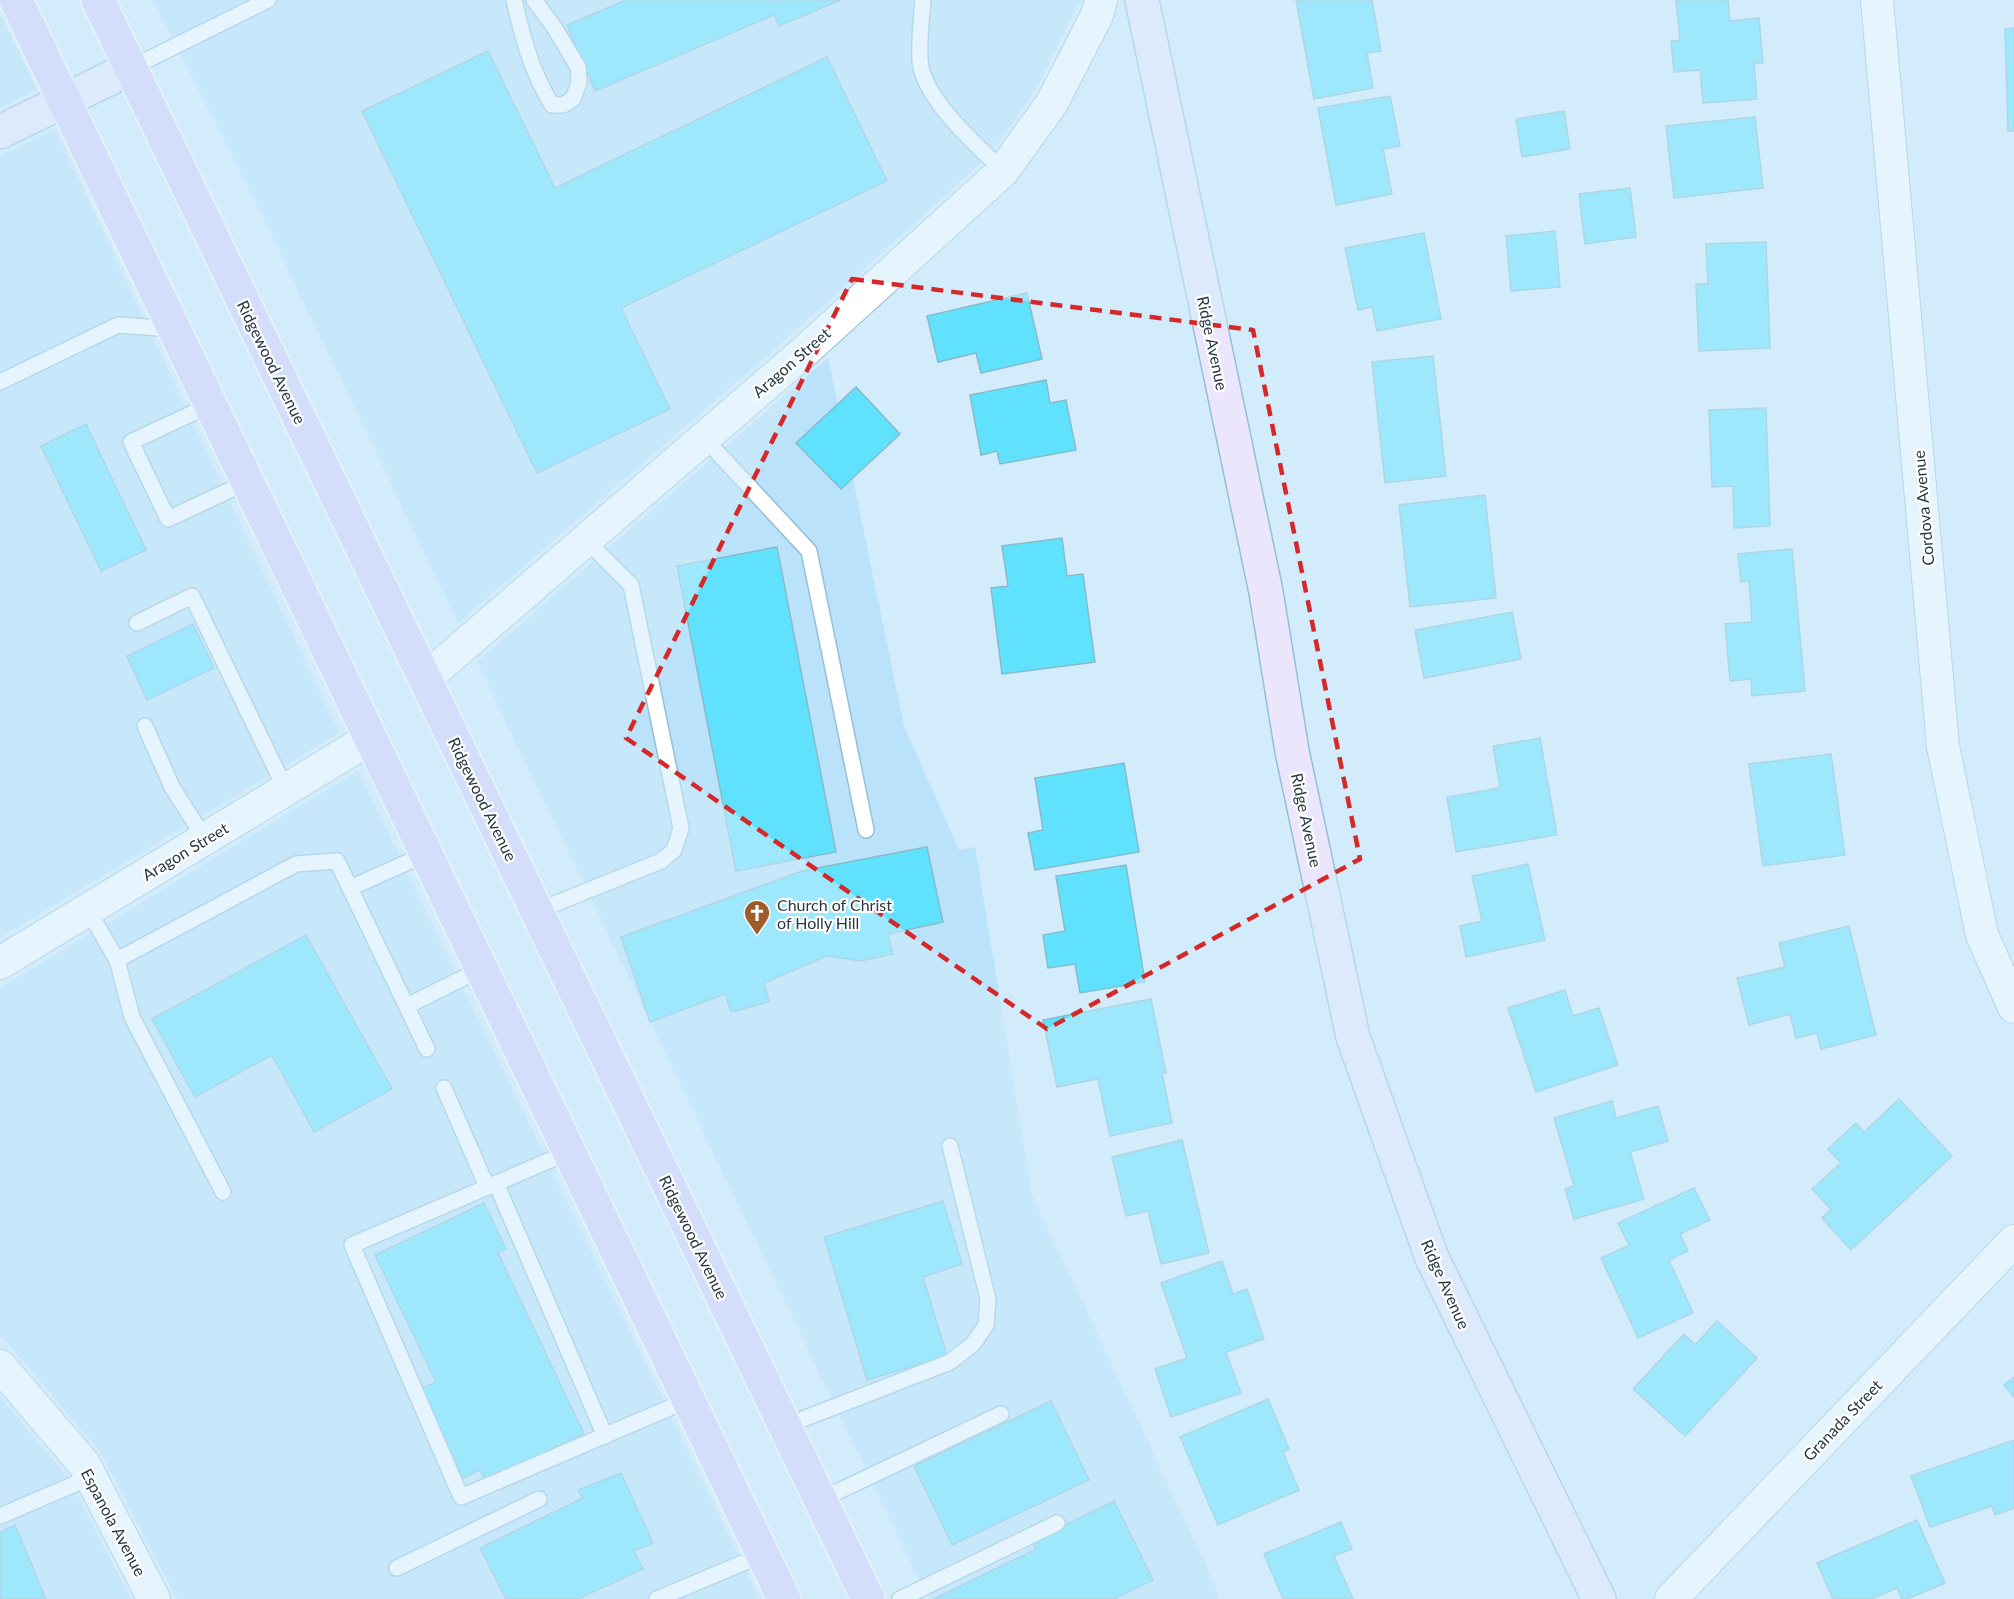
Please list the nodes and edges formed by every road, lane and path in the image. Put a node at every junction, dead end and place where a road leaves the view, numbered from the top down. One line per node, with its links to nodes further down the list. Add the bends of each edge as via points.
1 (16, 0): 11 (main road)
2 (98, 0): 10 (main road, Ridgewood Avenue)
3 (268, 0): 10 (lane)
4 (514, 0): 5 (lane, via 525,48 542,88 552,105 563,105 573,99 579,83 578,67)
5 (534, 0)
6 (923, 0): 13 (lane, via 920,62 926,82 939,103)
7 (1101, 0): 13 (street, Aragon Street, via 1052,103)
8 (1142, 0): 60 (street, Ridge Avenue, via 1266,592 1292,751 1353,1036 1432,1258)
9 (1878, 0): 35 (street, Cordova Avenue, via 1943,746 1982,935)
10 (131, 68): 11 (street); 21 (main road, Ridgewood Avenue)
11 (64, 101): 12 (street); 14 (main road)
12 (0, 132)
13 (1004, 171): 17 (street, Aragon Street)
14 (173, 329): 15 (lane, via 118,326); 16 (main road)
15 (0, 382)
16 (210, 405): 18 (main road); 18 (lane, via 131,442 168,519)
17 (704, 438): 19 (street, Aragon Street); 25 (lane, via 809,551)
18 (247, 482): 23 (main road)
19 (586, 540): 21 (street, Aragon Street); 30 (lane, via 632,585 681,828 674,850 662,861)
20 (137, 623): 24 (lane, via 192,597)
21 (425, 680): 30 (main road, Ridgewood Avenue)
22 (145, 726): 26 (lane, via 172,787)
23 (370, 738): 24 (street, Aragon Street); 27 (main road)
24 (286, 790): 26 (street, Aragon Street)
25 (866, 830)
26 (205, 839): 29 (street, Aragon Street)
27 (426, 854): 28 (lane); 33 (main road)
28 (350, 888): 31 (lane, via 337,861 296,864); 34 (lane)
29 (88, 910): 31 (lane); 32 (street, Aragon Street)
30 (537, 911): 46 (main road, Ridgewood Avenue)
31 (117, 960): 41 (lane, via 132,1017)
32 (0, 963)
33 (481, 969): 34 (lane); 39 (main road)
34 (407, 1005): 36 (lane)
35 (2014, 1007)
36 (427, 1048)
37 (444, 1088): 40 (lane)
38 (950, 1146): 46 (lane, via 988,1299 986,1325 974,1344 950,1362)
39 (569, 1152): 40 (lane); 44 (main road)
40 (491, 1185): 47 (lane); 47 (lane, via 352,1245 461,1497)
41 (223, 1192)
42 (2014, 1241): 61 (street, Granada Street)
43 (0, 1366): 48 (street, Espanola Avenue)
44 (688, 1400): 47 (lane); 53 (main road)
45 (1001, 1414): 50 (lane)
46 (785, 1426): 50 (main road, Ridgewood Avenue)
47 (605, 1436)
48 (91, 1477): 51 (lane); 55 (street, Espanola Avenue)
49 (539, 1499): 54 (lane)
50 (820, 1500): 58 (main road, Ridgewood Avenue)
51 (0, 1515)
52 (1057, 1523): 59 (lane)
53 (762, 1555): 56 (lane); 57 (main road)
54 (397, 1568)
55 (148, 1595)
56 (657, 1599)
57 (784, 1599)
58 (868, 1599)
59 (900, 1599)
60 (1599, 1599)
61 (1671, 1599)

